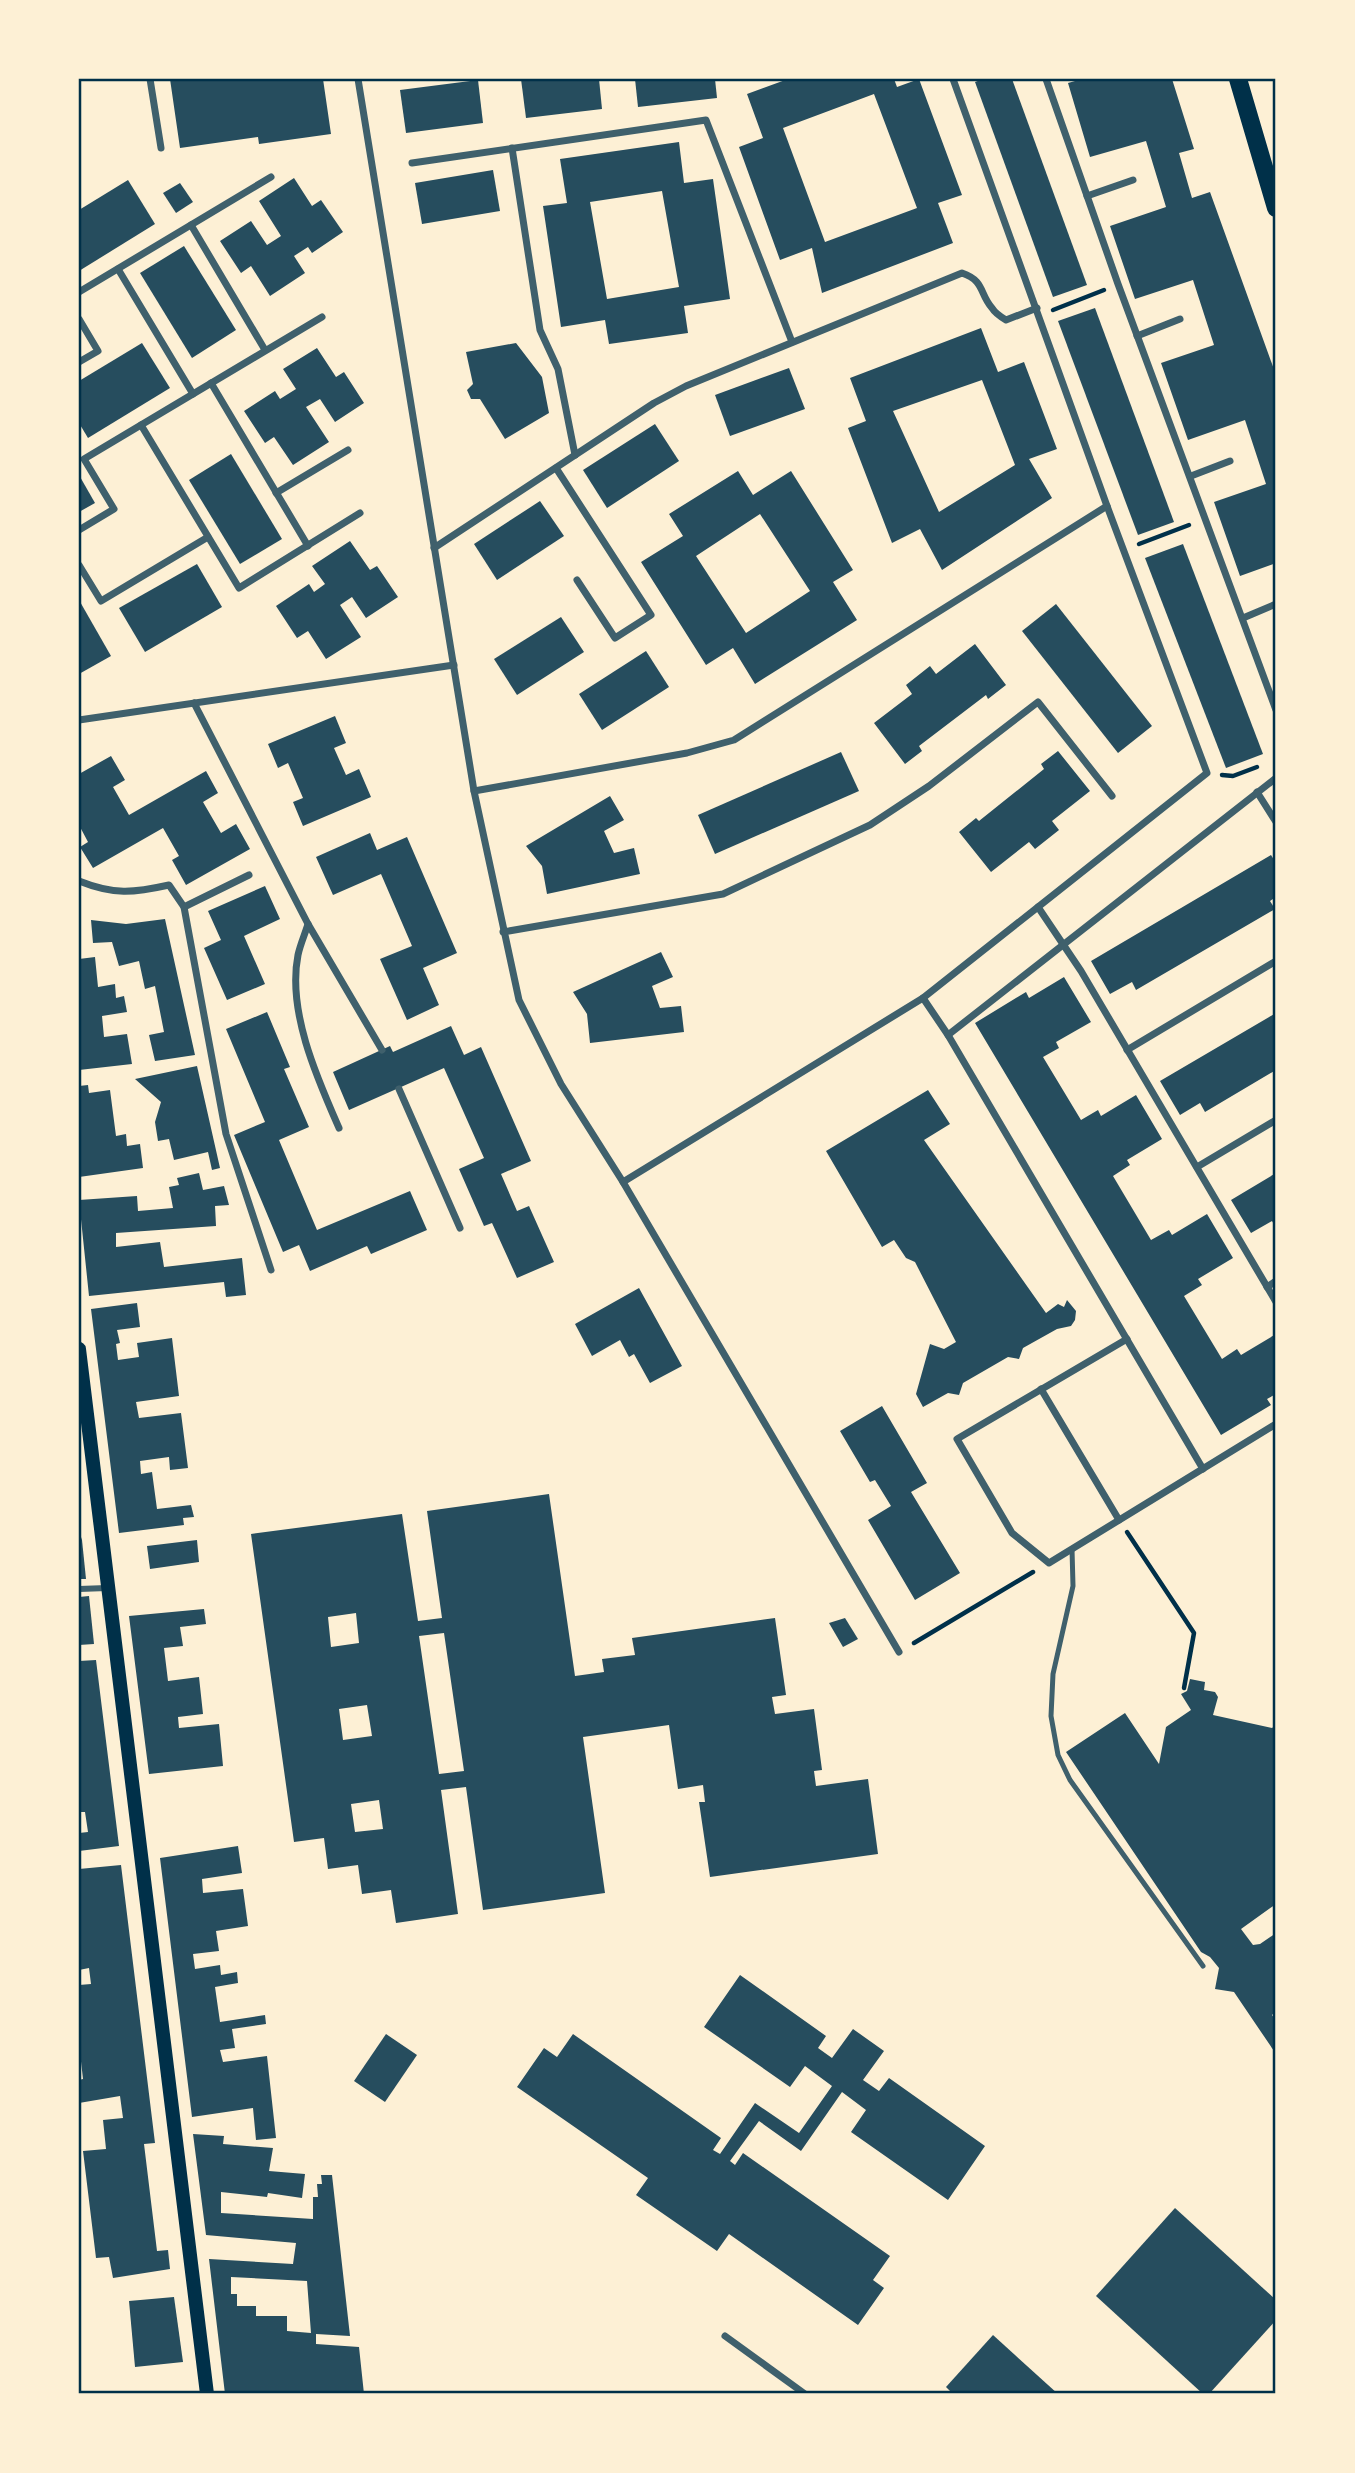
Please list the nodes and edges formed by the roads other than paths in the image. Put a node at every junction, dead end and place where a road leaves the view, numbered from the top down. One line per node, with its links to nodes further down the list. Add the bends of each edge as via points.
1 (150, 79): 6 (street)
2 (358, 79): 40 (street)
3 (953, 79): 16 (street)
4 (1046, 79): 11 (street)
5 (1238, 79): 12 (main road)
6 (161, 148)
7 (512, 148): 8 (street); 21 (street, via 706,120); 29 (street, via 540,330 558,369)
8 (412, 163)
9 (271, 177): 13 (street)
10 (1133, 180): 11 (street)
11 (1087, 196): 20 (street)
12 (1276, 208)
13 (191, 225): 14 (street); 22 (street)
14 (118, 269): 15 (street); 25 (street)
15 (79, 292)
16 (1038, 312): 21 (street, via 1006,320 991,308 973,277 962,273); 35 (street)
17 (322, 317): 22 (street)
18 (79, 319): 23 (street, via 98,351)
19 (1180, 319): 20 (street)
20 (1137, 335): 33 (street)
21 (792, 342): 29 (street, via 685,386)
22 (265, 350): 24 (street)
23 (79, 362)
24 (211, 383): 25 (street); 34 (street)
25 (193, 394): 26 (street)
26 (141, 425): 30 (street); 38 (street)
27 (79, 450): 30 (street)
28 (348, 450): 34 (street)
29 (575, 455): 32 (street)
30 (84, 459): 37 (street, via 114,509)
31 (1230, 461): 33 (street)
32 (556, 468): 40 (street); 42 (street, via 651,615 615,638)
33 (1191, 476): 44 (street)
34 (276, 492): 39 (street)
35 (1107, 506): 50 (street, via 734,740 687,753); 57 (street, via 1208,773)
36 (360, 513): 39 (street)
37 (79, 530)
38 (208, 537): 39 (street, via 239,588); 41 (street, via 101,601)
39 (309, 546)
40 (434, 548): 45 (street)
41 (79, 565)
42 (577, 580)
43 (1276, 604): 44 (street)
44 (1243, 618): 47 (street)
45 (454, 665): 46 (street); 50 (street)
46 (194, 703): 48 (street); 58 (street)
47 (1276, 710)
48 (79, 720)
49 (1274, 780): 51 (street)
50 (474, 791): 59 (street)
51 (1257, 792): 53 (street); 60 (street)
52 (1112, 796): 59 (street, via 1038,702 870,825 723,894)
53 (1276, 822)
54 (248, 875): 56 (street)
55 (79, 881): 56 (street, via 132,893 169,885)
56 (184, 907): 72 (street, via 226,1134)
57 (1038, 907): 60 (street); 62 (street)
58 (308, 924): 65 (street); 68 (street, via 295,981 300,1015 315,1073)
59 (503, 932): 70 (street, via 519,1000 561,1084)
60 (1064, 943): 63 (street); 64 (street)
61 (1276, 961): 64 (street)
62 (923, 998): 63 (street); 70 (street)
63 (948, 1035): 76 (street)
64 (1127, 1049): 69 (street)
65 (382, 1050)
66 (399, 1088): 71 (street)
67 (1276, 1120): 69 (street)
68 (339, 1128)
69 (1197, 1167): 74 (street)
70 (623, 1182): 85 (street)
71 (460, 1228)
72 (271, 1270)
73 (1276, 1281): 74 (street)
74 (1267, 1287): 75 (street)
75 (1276, 1302)
76 (1127, 1339): 78 (street); 80 (street)
77 (79, 1349): 83 (main road)
78 (1041, 1389): 81 (street); 82 (street, via 957,1438 1012,1533 1049,1563)
79 (1276, 1424): 80 (street)
80 (1203, 1469): 81 (street)
81 (1119, 1520): 82 (street)
82 (1072, 1549): 86 (lane, via 1073,1586 1053,1674 1051,1716 1058,1755 1070,1780)
83 (109, 1587): 84 (street); 88 (main road)
84 (79, 1589)
85 (899, 1651)
86 (1203, 1966)
87 (725, 2336): 89 (street)
88 (207, 2394)
89 (805, 2394)

